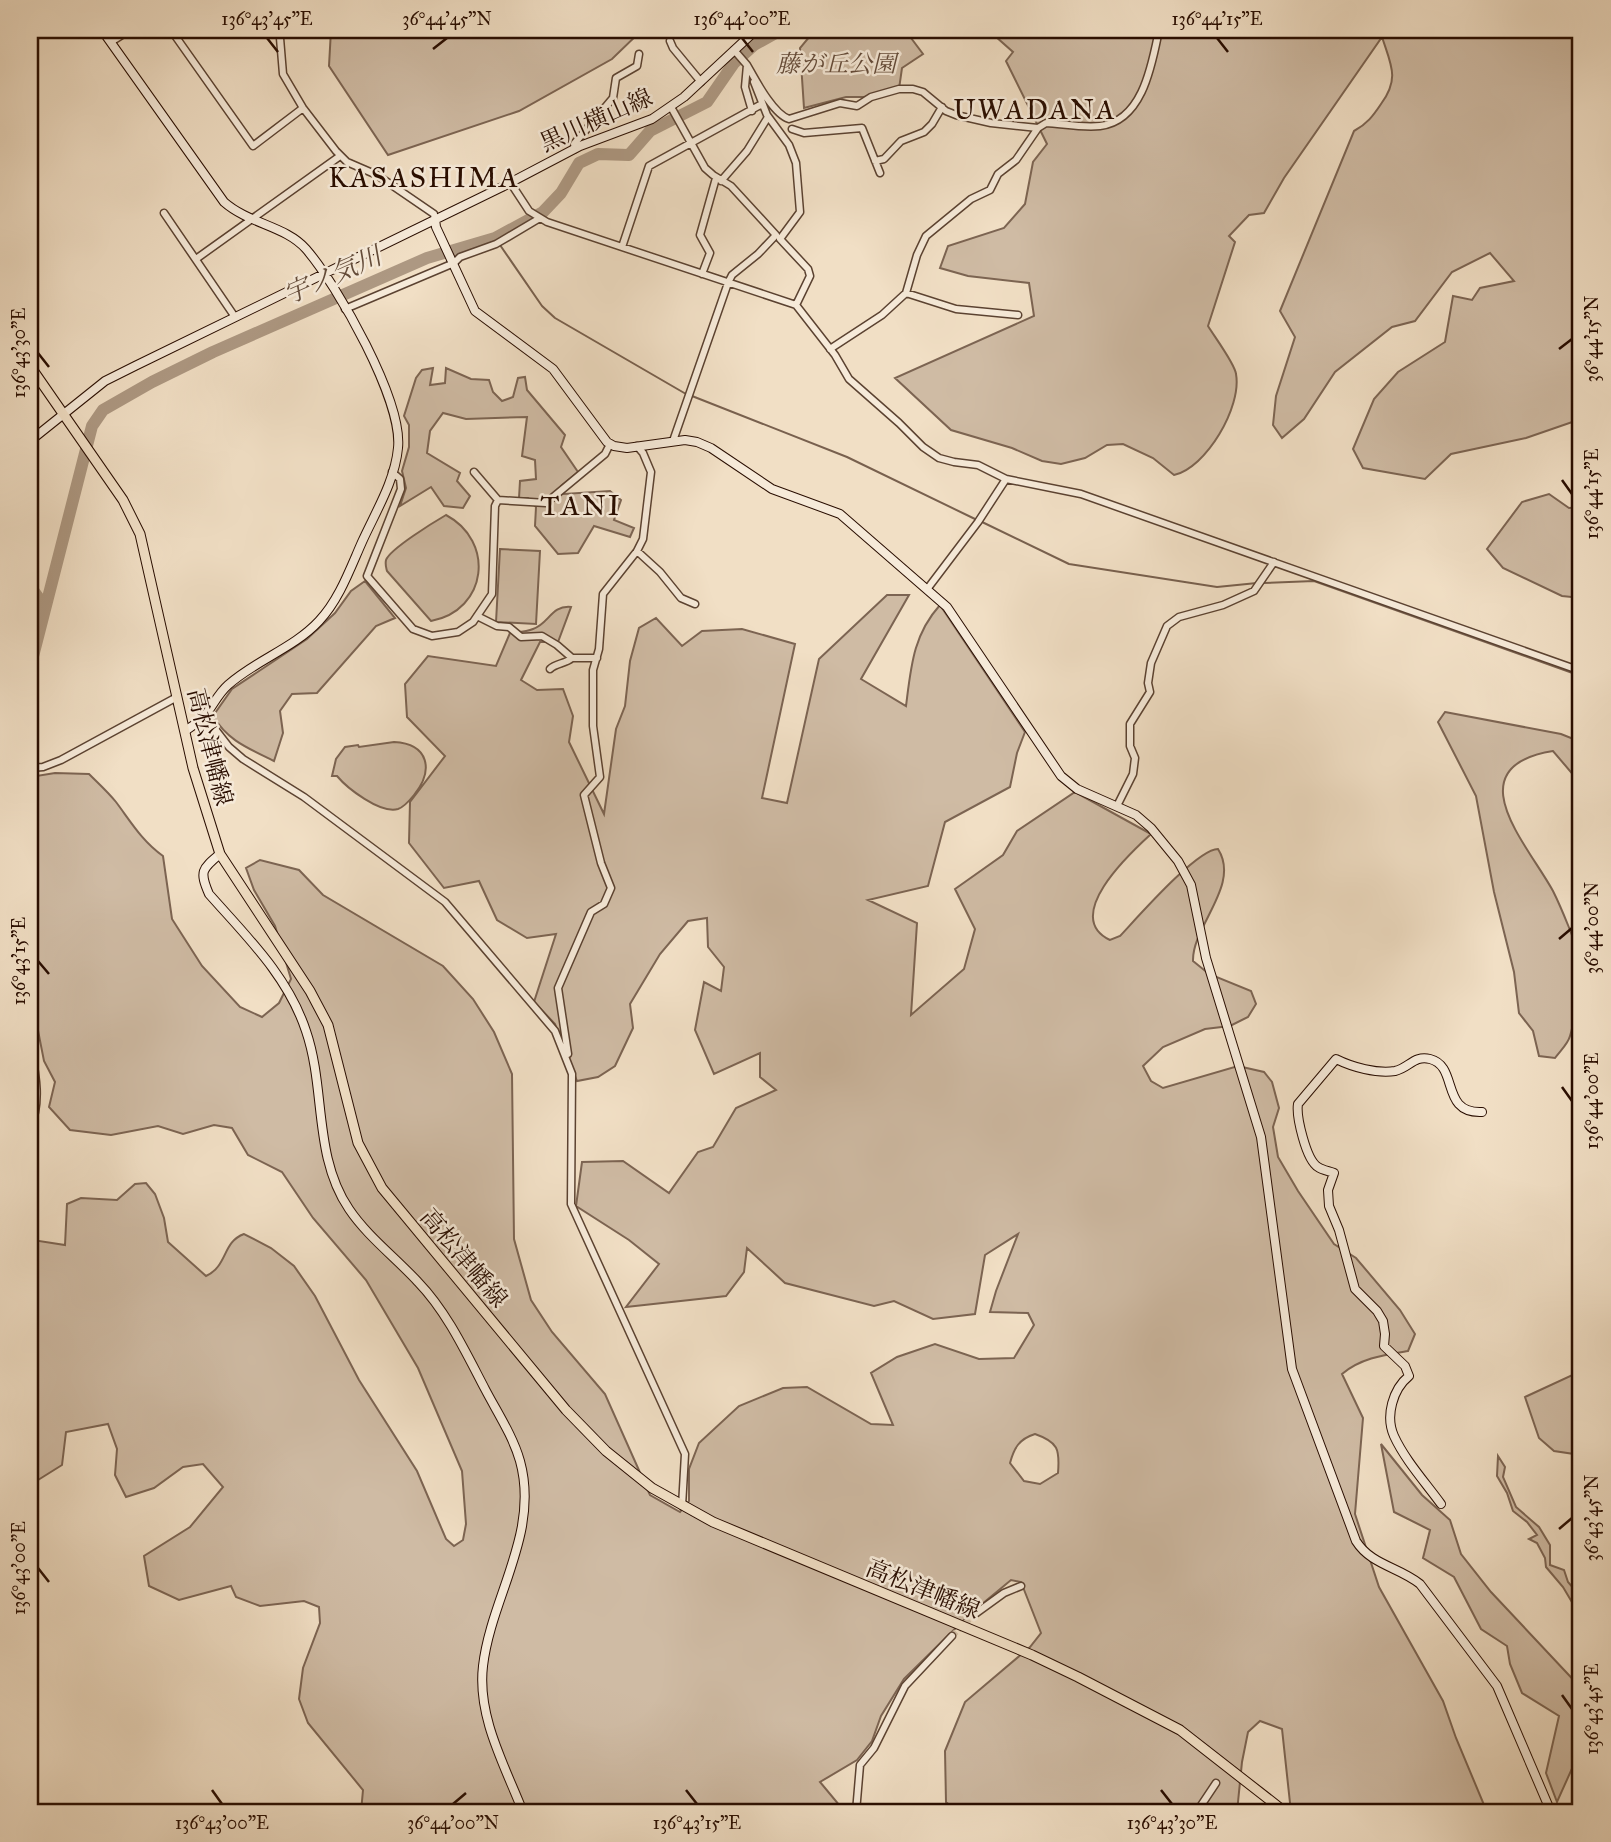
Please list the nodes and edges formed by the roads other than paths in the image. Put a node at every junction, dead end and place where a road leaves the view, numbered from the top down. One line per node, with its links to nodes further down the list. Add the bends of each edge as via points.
1 (102, 30): 8 (street)
2 (130, 30): 8 (street)
3 (171, 30): 16 (street, via 253,146)
4 (276, 30): 16 (street, via 283,74)
5 (756, 30): 9 (street, 黒川横山線)
6 (1158, 30): 21 (street, via 1153,57 1130,110 1115,122 1099,126 1045,124)
7 (670, 41): 13 (street)
8 (111, 42): 34 (street, via 214,189 235,212)
9 (735, 52): 11 (street); 13 (street, 黒川横山線)
10 (639, 54): 25 (street, via 637,66 616,78 612,98 574,144)
11 (744, 62): 12 (street); 17 (street)
12 (751, 72): 14 (street); 20 (street)
13 (701, 82): 18 (street, 黒川横山線)
14 (762, 104): 17 (street); 19 (street)
15 (942, 107): 20 (street, via 923,92 900,89 857,106 840,103); 21 (street, via 991,123); 27 (street, via 924,132 901,141 884,159)
16 (303, 108): 26 (street)
17 (752, 111): 24 (street)
18 (674, 113): 24 (street); 25 (street, 黒川横山線)
19 (768, 117): 23 (street); 29 (street, via 747,151)
20 (789, 119): 22 (street)
21 (1038, 128): 41 (street, via 990,190 971,199 926,236)
22 (792, 129): 23 (street); 27 (street, via 862,128)
23 (784, 137): 42 (street, via 796,163 800,212 780,239 810,276)
24 (691, 143): 29 (street, via 705,168); 35 (street, via 649,166)
25 (575, 149): 30 (street, 黒川横山線)
26 (340, 156): 33 (street, via 377,175); 34 (street)
27 (875, 161): 28 (street)
28 (880, 173)
29 (719, 179): 39 (street, via 701,235 710,253); 40 (street, via 776,235)
30 (510, 182): 32 (street); 33 (street, 黒川横山線)
31 (164, 213): 36 (street)
32 (539, 218): 35 (street); 37 (street, via 498,243)
33 (435, 219): 37 (street); 38 (street, 黒川横山線)
34 (251, 220): 36 (street); 38 (street, via 304,246)
35 (622, 247): 39 (street)
36 (196, 259): 45 (street)
37 (452, 260): 43 (street); 51 (street, via 475,311 554,369)
38 (324, 274): 43 (street); 45 (street, 黒川横山線)
39 (702, 274): 40 (street)
40 (728, 283): 42 (street); 50 (street)
41 (906, 293): 44 (street, via 956,309); 46 (street)
42 (796, 305): 46 (street)
43 (347, 313): 53 (street, via 396,417 399,433)
44 (1018, 315)
45 (235, 317): 48 (street, 黒川横山線, via 105,382)
46 (830, 349): 55 (street, via 849,379 923,447 939,458 978,465)
47 (30, 366): 48 (main road, 高松津幡線)
48 (63, 413): 49 (street, 黒川横山線); 66 (main road, 高松津幡線, via 123,500 140,534)
49 (30, 441)
50 (673, 441): 52 (street); 59 (street, via 705,444 772,489 840,514)
51 (610, 444): 52 (street); 56 (street, via 605,454 546,503)
52 (637, 446): 57 (street, via 651,472)
53 (393, 471): 61 (street, via 401,489 368,579 413,629 424,634 458,632); 67 (street, via 326,613 299,639 228,685)
54 (474, 472): 56 (street)
55 (1006, 479): 58 (street, via 1081,494); 59 (street)
56 (498, 500): 61 (street, via 492,594)
57 (637, 551): 60 (street, via 681,598); 63 (street, via 603,594)
58 (1274, 562): 65 (street); 70 (street, via 1254,591 1167,625 1151,663 1150,692 1130,724 1133,774)
59 (928, 588): 70 (street, via 947,607 1061,776 1077,789)
60 (695, 604)
61 (477, 616): 62 (street, via 509,627 521,637 542,636)
62 (572, 658): 63 (street); 64 (street)
63 (597, 658): 73 (street, via 593,726 600,777 584,795 611,888 604,904 591,912 558,988)
64 (550, 669)
65 (1581, 671)
66 (177, 697): 68 (main road, 高松津幡線); 69 (street, via 61,760)
67 (205, 716): 68 (street); 73 (street, via 243,759 304,797 445,902 555,1031)
68 (186, 731): 71 (main road, 高松津幡線)
69 (30, 768)
70 (1117, 806): 86 (street, via 1151,828 1191,885 1206,958 1261,1137 1292,1369 1356,1541 1363,1552 1420,1584 1497,1686)
71 (220, 854): 77 (main road, 高松津幡線, via 328,1025 358,1143 382,1188 574,1418 634,1474); 82 (street, via 206,865 204,882 209,894 275,970 298,1010 313,1059 325,1148 337,1187 349,1210 420,1283 445,1317 520,1461 522,1532 486,1648 482,1682 489,1726)
72 (30, 1043): 75 (street, via 37,1091)
73 (569, 1063): 77 (street, via 571,1204 685,1454)
74 (1482, 1112): 76 (street, via 1471,1113 1458,1104 1441,1065 1418,1058 1396,1071 1367,1069 1336,1059 1298,1104 1296,1113 1314,1164 1334,1173 1329,1206 1355,1289 1377,1311 1383,1321 1384,1346 1409,1376 1393,1397 1392,1433)
75 (30, 1129)
76 (1441, 1504)
77 (682, 1506): 85 (main road, 高松津幡線, via 1078,1677 1180,1730)
78 (1021, 1586): 79 (street)
79 (975, 1615)
80 (952, 1636): 83 (street, via 905,1686 874,1748 860,1765)
81 (1216, 1783): 84 (street)
82 (523, 1812)
83 (856, 1812)
84 (1200, 1812)
85 (1285, 1812)
86 (1551, 1812)

